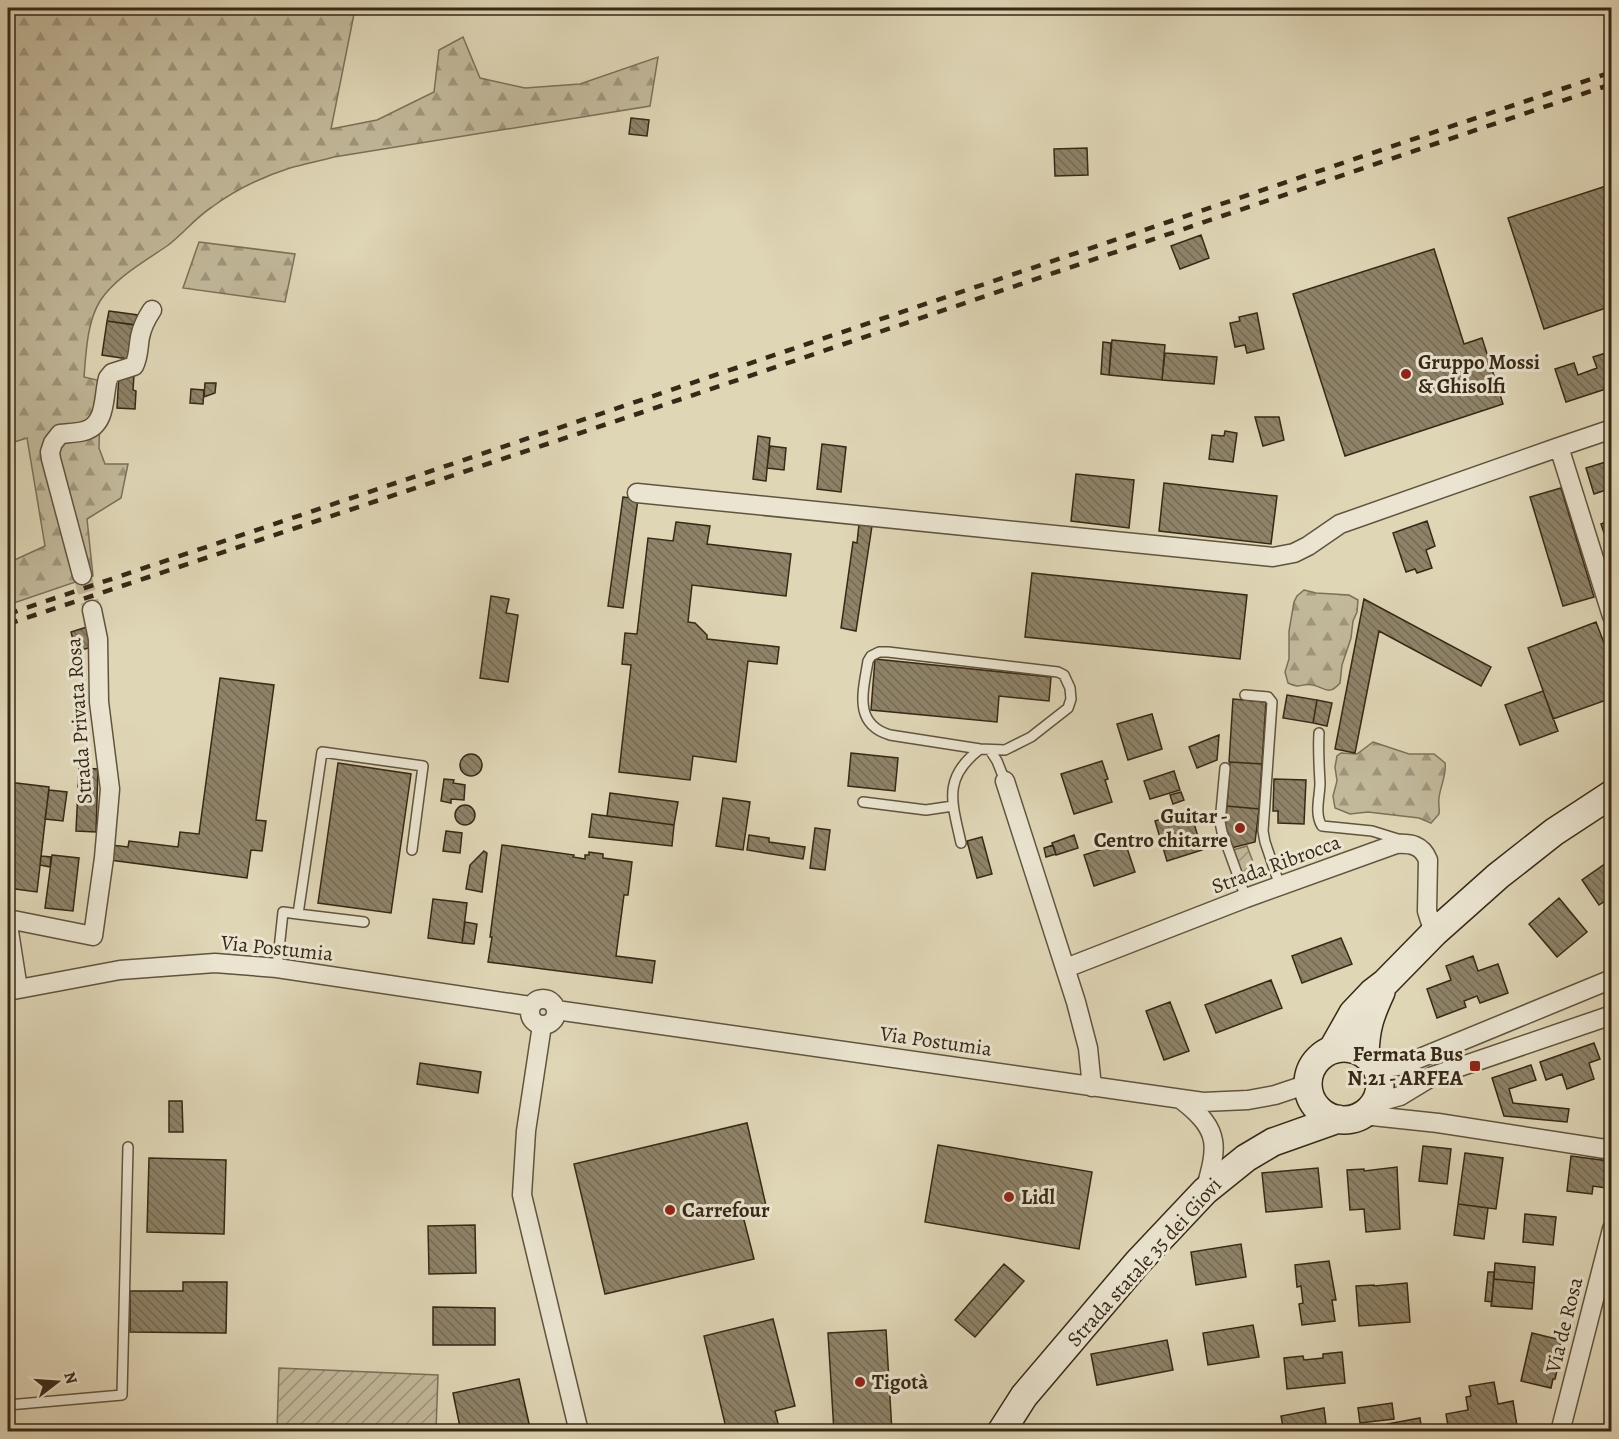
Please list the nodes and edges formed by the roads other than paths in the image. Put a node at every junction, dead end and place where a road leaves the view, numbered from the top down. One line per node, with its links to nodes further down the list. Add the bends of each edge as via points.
1 (152, 310): 5 (street, via 142,327 134,366 108,378 96,425 87,431 60,434 50,452)
2 (1611, 429): 3 (street)
3 (1559, 447): 4 (street, via 1340,524 1294,553 1273,557); 7 (street)
4 (637, 493)
5 (82, 575)
6 (92, 610): 22 (street, Strada Privata Rosa, via 98,639 99,702 110,789 93,936)
7 (1611, 616)
8 (1245, 695): 19 (lane, via 1268,697 1272,702 1263,831)
9 (1319, 733): 17 (lane, via 1318,814 1322,826 1372,831)
10 (985, 749): 10 (lane, via 1005,750 1031,737 1068,708 1070,688 1064,675 888,652 871,656 863,709 879,732); 12 (lane, via 997,761); 15 (lane, via 966,760 953,785)
11 (1226, 768): 20 (lane, via 1220,822)
12 (1005, 781): 27 (street)
13 (1611, 794): 25 (main road, via 1554,832)
14 (863, 802): 15 (lane, via 927,810)
15 (953, 806): 16 (lane)
16 (962, 843)
17 (1408, 843): 19 (street, Strada Ribrocca); 25 (street, via 1418,846 1428,860 1427,912)
18 (412, 850): 21 (lane, via 423,766 322,752)
19 (1280, 886): 20 (street, Strada Ribrocca)
20 (1246, 898): 27 (street, Strada Ribrocca)
21 (298, 914): 23 (lane); 26 (lane, via 283,912)
22 (8, 919)
23 (364, 922)
24 (8, 925): 30 (street, Via Postumia)
25 (1434, 933): 29 (main road)
26 (278, 968): 30 (street, Via Postumia, via 215,963 132,969); 31 (street, Via Postumia)
27 (1066, 968): 37 (street, via 1088,1048)
28 (1611, 979): 36 (street, via 1403,1065 1390,1067)
29 (1385, 983): 35 (main road, via 1353,1013); 36 (main road, via 1366,1032)
30 (13, 990)
31 (531, 1006): 32 (street, via 545,998); 34 (street, via 531,1018)
32 (556, 1010): 34 (street, via 553,1021); 37 (street, Via Postumia)
33 (1611, 1015): 40 (street, via 1433,1076)
34 (542, 1025): 49 (street, via 526,1131 522,1195)
35 (1332, 1050): 36 (main road, via 1355,1049); 38 (main road, via 1315,1063)
36 (1370, 1060): 40 (main road, via 1380,1084 1379,1094)
37 (1092, 1086): 39 (street, Via Postumia)
38 (1309, 1089): 39 (street, Via Postumia, via 1248,1100); 40 (main road, via 1317,1107 1326,1115); 42 (main road, Strada statale 35 dei Giovi, via 1298,1114)
39 (1181, 1100): 45 (street, via 1200,1114 1214,1143 1213,1165)
40 (1369, 1108): 41 (street); 41 (street, via 1402,1109); 42 (main road, Strada statale 35 dei Giovi)
41 (1423, 1121): 44 (street)
42 (1274, 1142): 45 (main road, Strada statale 35 dei Giovi, via 1246,1158)
43 (128, 1147): 48 (lane, via 122,1395)
44 (1611, 1150)
45 (1205, 1191): 47 (main road, Strada statale 35 dei Giovi, via 1138,1262)
46 (1611, 1229): 52 (street, Via de Rosa)
47 (1024, 1396): 50 (main road, Strada statale 35 dei Giovi); 51 (main road, Strada statale 35 dei Giovi)
48 (8, 1405)
49 (579, 1431)
50 (981, 1431)
51 (1001, 1431)
52 (1560, 1431)

